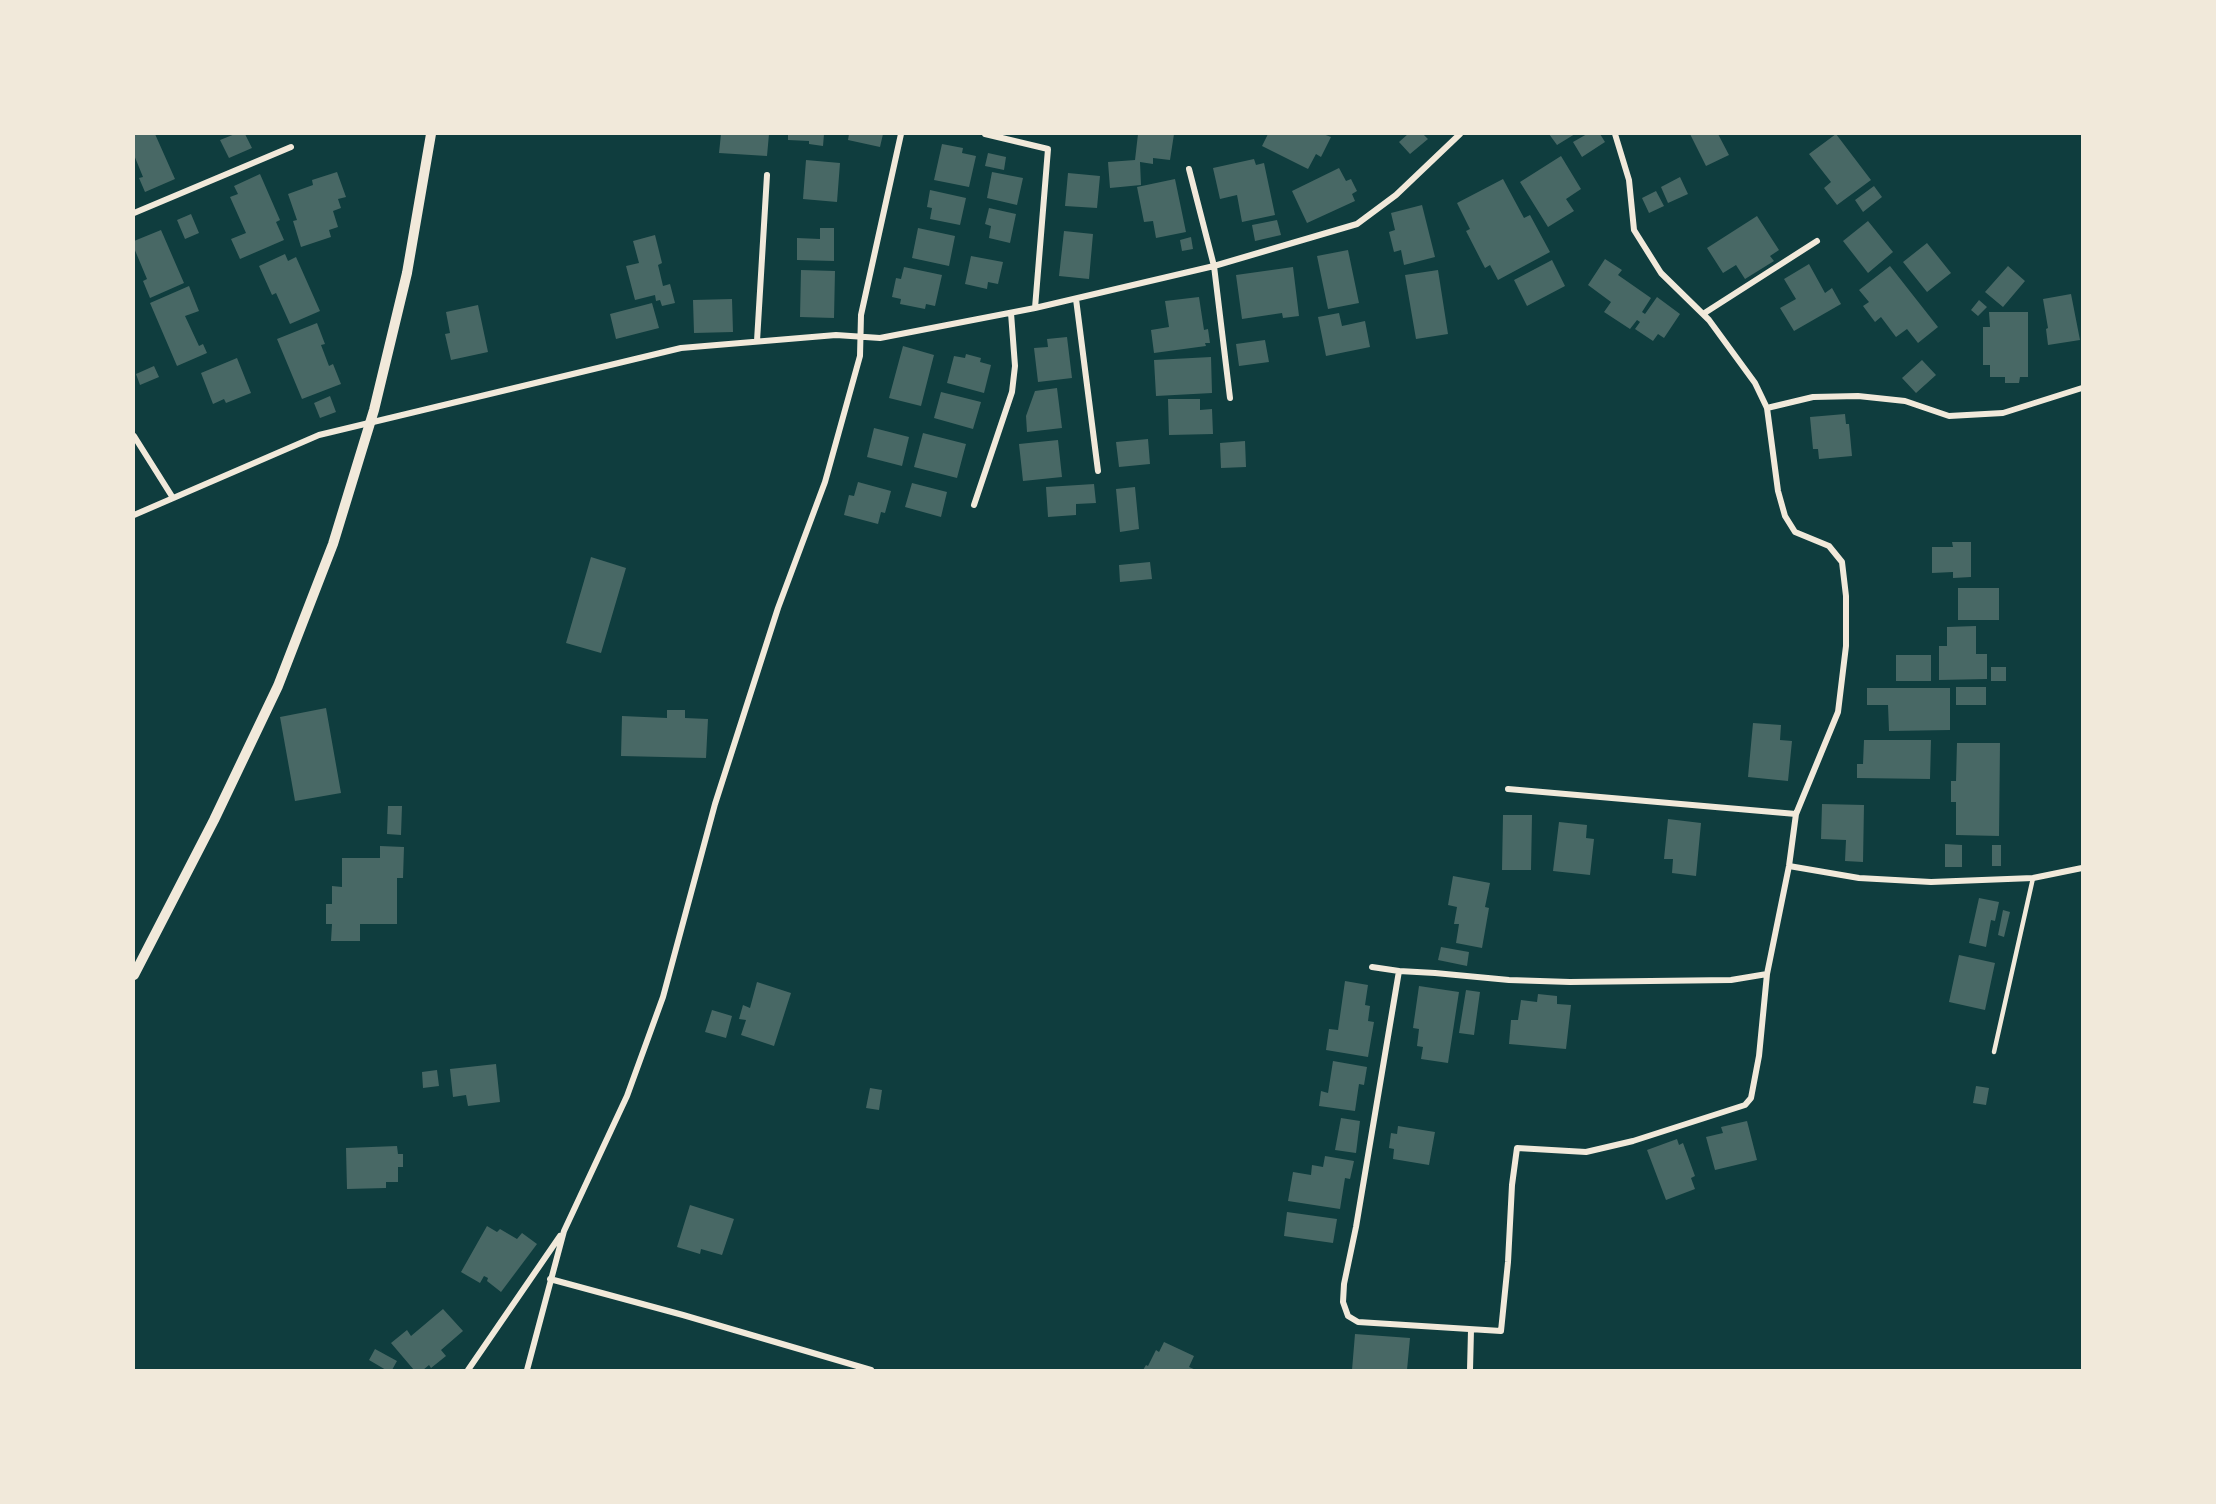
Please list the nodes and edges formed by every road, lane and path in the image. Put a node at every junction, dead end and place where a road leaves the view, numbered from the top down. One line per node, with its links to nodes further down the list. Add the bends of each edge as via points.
1 (431, 134): 34 (street, via 407,273 374,410 333,544 278,686)
2 (901, 134): 16 (street, via 861,315)
3 (985, 134): 13 (street, via 1048,149)
4 (1460, 134): 11 (street, via 1396,195 1358,224)
5 (1615, 134): 15 (street, via 1629,180 1634,230 1661,273)
6 (291, 147): 9 (street)
7 (1189, 169): 11 (street)
8 (767, 175): 17 (street)
9 (134, 213)
10 (1817, 241): 15 (street)
11 (1214, 266): 12 (street); 19 (street)
12 (1076, 299): 13 (street); 22 (street)
13 (1035, 308): 14 (street)
14 (1011, 313): 16 (street, via 880,338); 24 (street, via 1015,366 1012,392)
15 (1703, 314): 20 (street, via 1755,383)
16 (860, 337): 17 (street); 36 (street, via 860,356 825,482 778,608 715,804 663,997 627,1096)
17 (757, 341): 23 (street, via 681,348 319,435)
18 (2082, 388): 20 (street, via 2003,412 1949,416 1905,401 1858,396 1813,397)
19 (1230, 398)
20 (1767, 408): 27 (street, via 1785,516 1796,532 1829,546 1842,562 1846,596 1846,646 1838,712)
21 (134, 436): 23 (street)
22 (1098, 471)
23 (173, 498): 25 (street)
24 (974, 505)
25 (134, 515)
26 (1508, 789): 27 (street)
27 (1796, 814): 28 (street)
28 (1788, 866): 30 (street, via 1859,878 1931,882); 33 (street)
29 (2082, 868): 30 (street)
30 (2033, 878): 35 (lane)
31 (1372, 967): 32 (street)
32 (1399, 971): 33 (street, via 1570,982 1731,980); 38 (street, via 1343,1302 1348,1316 1358,1322)
33 (1767, 974): 38 (street, via 1759,1056 1751,1098 1744,1105 1586,1152 1517,1148 1501,1331)
34 (134, 975)
35 (1994, 1052)
36 (564, 1231): 37 (street); 39 (street)
37 (550, 1279): 40 (street); 41 (street)
38 (1471, 1330): 42 (street)
39 (468, 1371)
40 (527, 1371)
41 (871, 1371)
42 (1470, 1371)

